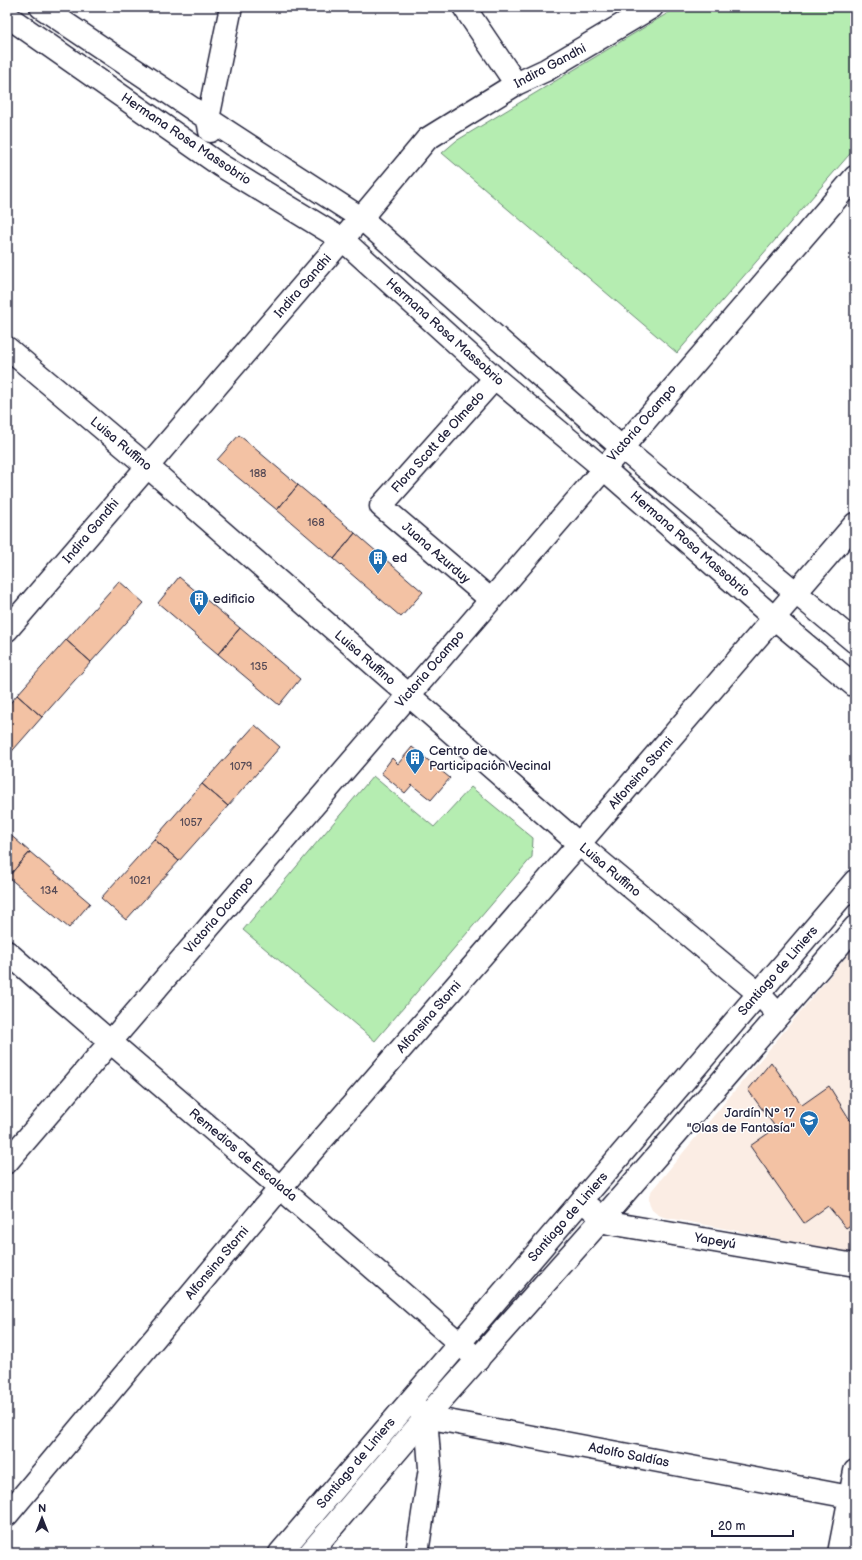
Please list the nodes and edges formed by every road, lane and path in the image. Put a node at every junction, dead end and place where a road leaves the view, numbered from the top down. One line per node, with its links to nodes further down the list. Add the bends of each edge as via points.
1 (41, 7): 7 (street)
2 (231, 7): 7 (street)
3 (464, 7): 6 (street)
4 (652, 7): 6 (street, Indira Gandhi, via 546,70)
5 (7, 16): 8 (street, Hermana Rosa Massobrio)
6 (516, 84): 10 (street, Indira Gandhi, via 427,139)
7 (208, 119): 8 (street, via 212,143); 10 (street)
8 (220, 165): 11 (street, Hermana Rosa Massobrio)
9 (855, 177): 14 (street, Victoria Ocampo)
10 (361, 218): 11 (street, Indira Gandhi); 14 (street)
11 (343, 240): 13 (street, Hermana Rosa Massobrio); 15 (street, Indira Gandhi)
12 (7, 348): 15 (street, Luisa Ruffino)
13 (495, 378): 16 (street, Hermana Rosa Massobrio); 17 (street, Flora Scott de Olmedo)
14 (621, 447): 16 (street, Victoria Ocampo); 19 (street)
15 (147, 466): 22 (street, Indira Gandhi); 25 (street, Luisa Ruffino)
16 (603, 468): 20 (street, Victoria Ocampo); 21 (street, Hermana Rosa Massobrio)
17 (381, 506): 20 (street, Juana Azurduy)
18 (855, 524): 19 (street, Alfonsina Storni)
19 (796, 592): 21 (street, Alfonsina Storni); 23 (street)
20 (490, 599): 25 (street, Victoria Ocampo)
21 (774, 618): 24 (street, Hermana Rosa Massobrio); 26 (street, Alfonsina Storni)
22 (7, 630)
23 (855, 642)
24 (855, 686)
25 (408, 695): 26 (street, Luisa Ruffino); 32 (street, Victoria Ocampo)
26 (579, 844): 30 (street, Luisa Ruffino); 34 (street, Alfonsina Storni)
27 (855, 881): 30 (street, Santiago de Liniers)
28 (855, 927): 31 (street, Santiago de Liniers)
29 (7, 952): 32 (street, Remedios de Escalada)
30 (758, 993): 31 (street, Luisa Ruffino); 35 (street, Santiago de Liniers)
31 (778, 1014): 36 (street, Santiago de Liniers)
32 (110, 1042): 33 (street, Victoria Ocampo); 34 (street, Remedios de Escalada)
33 (7, 1162)
34 (281, 1187): 38 (street, Remedios de Escalada); 44 (street, Alfonsina Storni)
35 (582, 1201): 36 (street, Yapeyú); 38 (street, Santiago de Liniers)
36 (603, 1218): 37 (street, Yapeyú, via 609,1223); 39 (street, Santiago de Liniers)
37 (855, 1265)
38 (458, 1343): 39 (street, Remedios de Escalada); 40 (street, Santiago de Liniers)
39 (478, 1360): 41 (street, Santiago de Liniers)
40 (409, 1401): 41 (street); 45 (street, Santiago de Liniers)
41 (426, 1417): 43 (street, Adolfo Saldías); 46 (street, Santiago de Liniers); 47 (street, via 430,1468)
42 (855, 1471): 43 (street)
43 (852, 1498): 48 (street)
44 (7, 1515)
45 (280, 1553)
46 (310, 1553)
47 (417, 1553)
48 (839, 1553)

